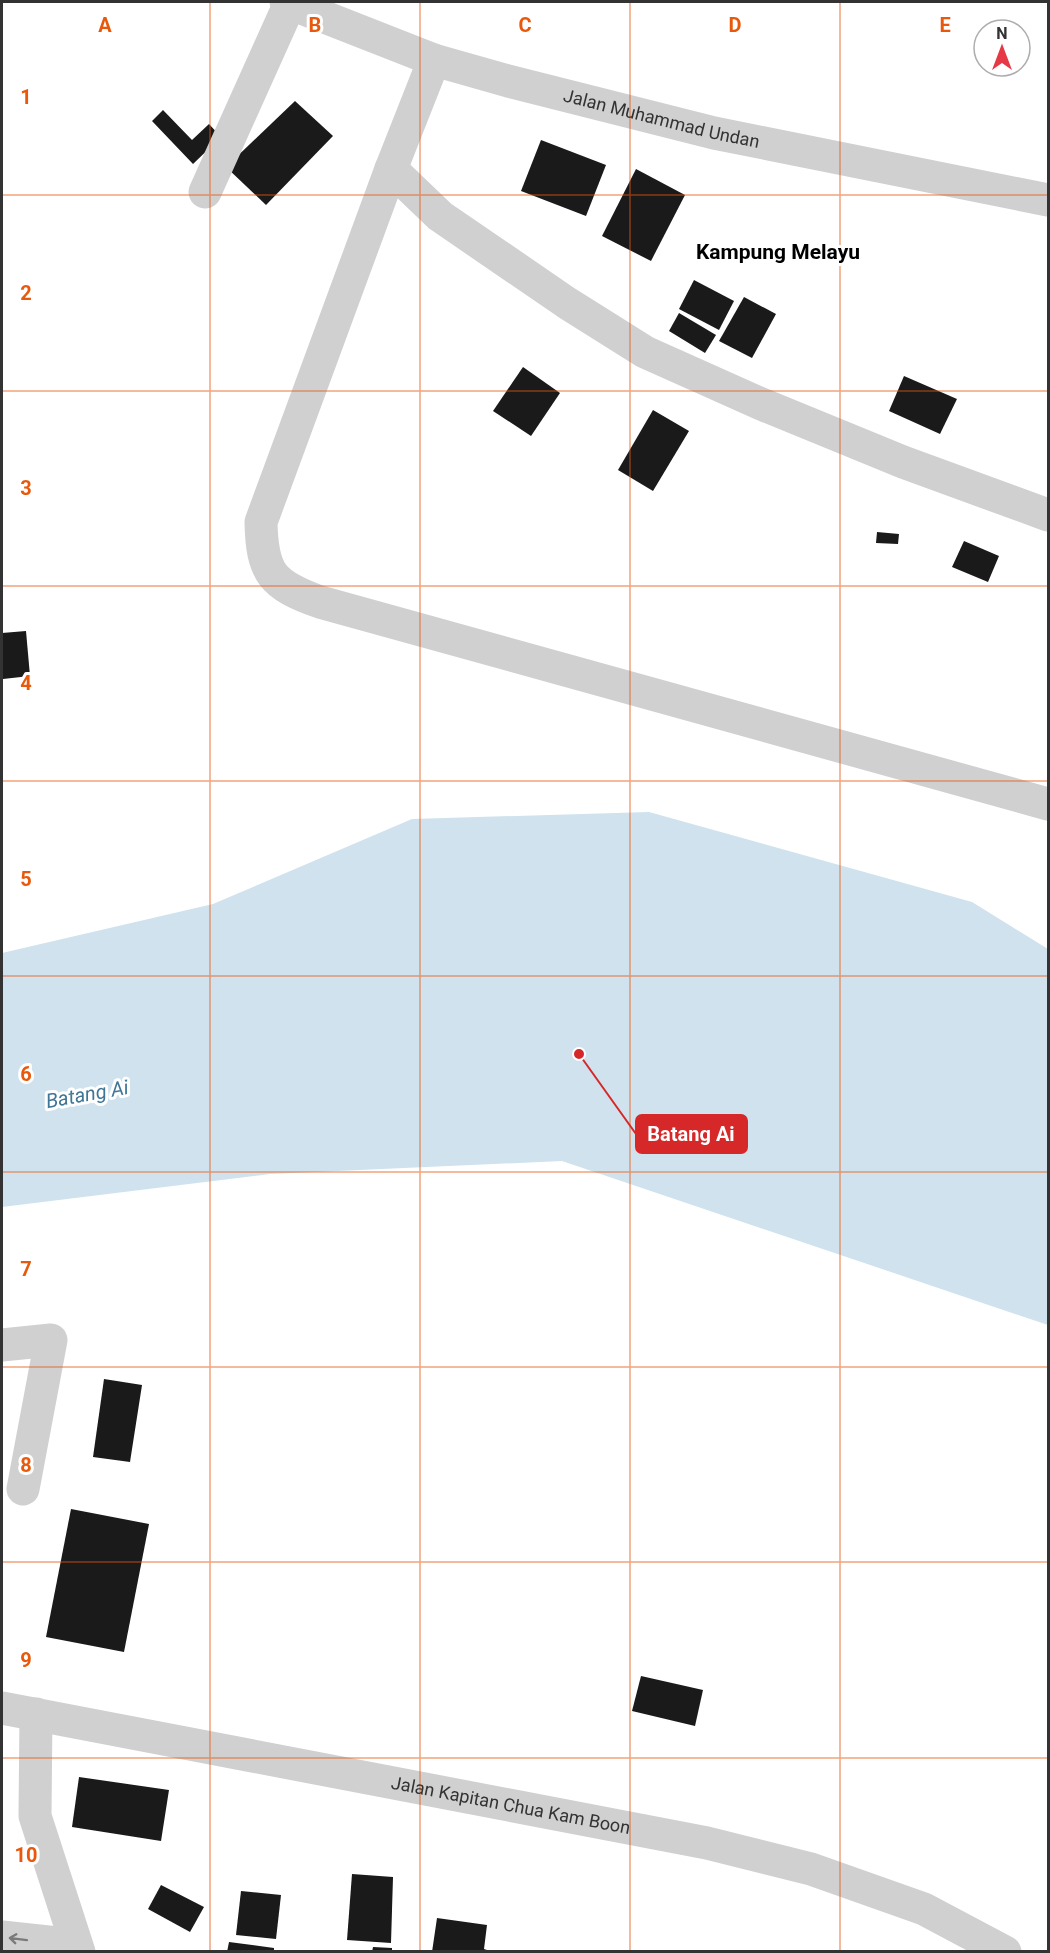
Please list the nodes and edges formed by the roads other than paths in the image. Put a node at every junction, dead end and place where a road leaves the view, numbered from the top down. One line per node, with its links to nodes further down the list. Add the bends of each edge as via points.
1 (288, 2): 2 (street, Jalan Muhammad Undan); 4 (street)
2 (434, 60): 3 (street); 5 (street, Jalan Muhammad Undan, via 714,133)
3 (391, 169): 6 (street, via 440,216 645,352 903,462); 7 (street, via 261,522 266,566 276,581 320,602)
4 (205, 192)
5 (1046, 196)
6 (1048, 515)
7 (1048, 804)
8 (2, 1345): 9 (street, via 51,1340)
9 (23, 1489)
10 (2, 1708): 11 (street, Jalan Kapitan Chua Kam Boon)
11 (36, 1714): 13 (street, via 35,1816); 14 (street, Jalan Kapitan Chua Kam Boon, via 707,1843 811,1869 924,1909)
12 (2, 1937): 13 (street, one-way to 12)
13 (78, 1948)
14 (1005, 1952)

